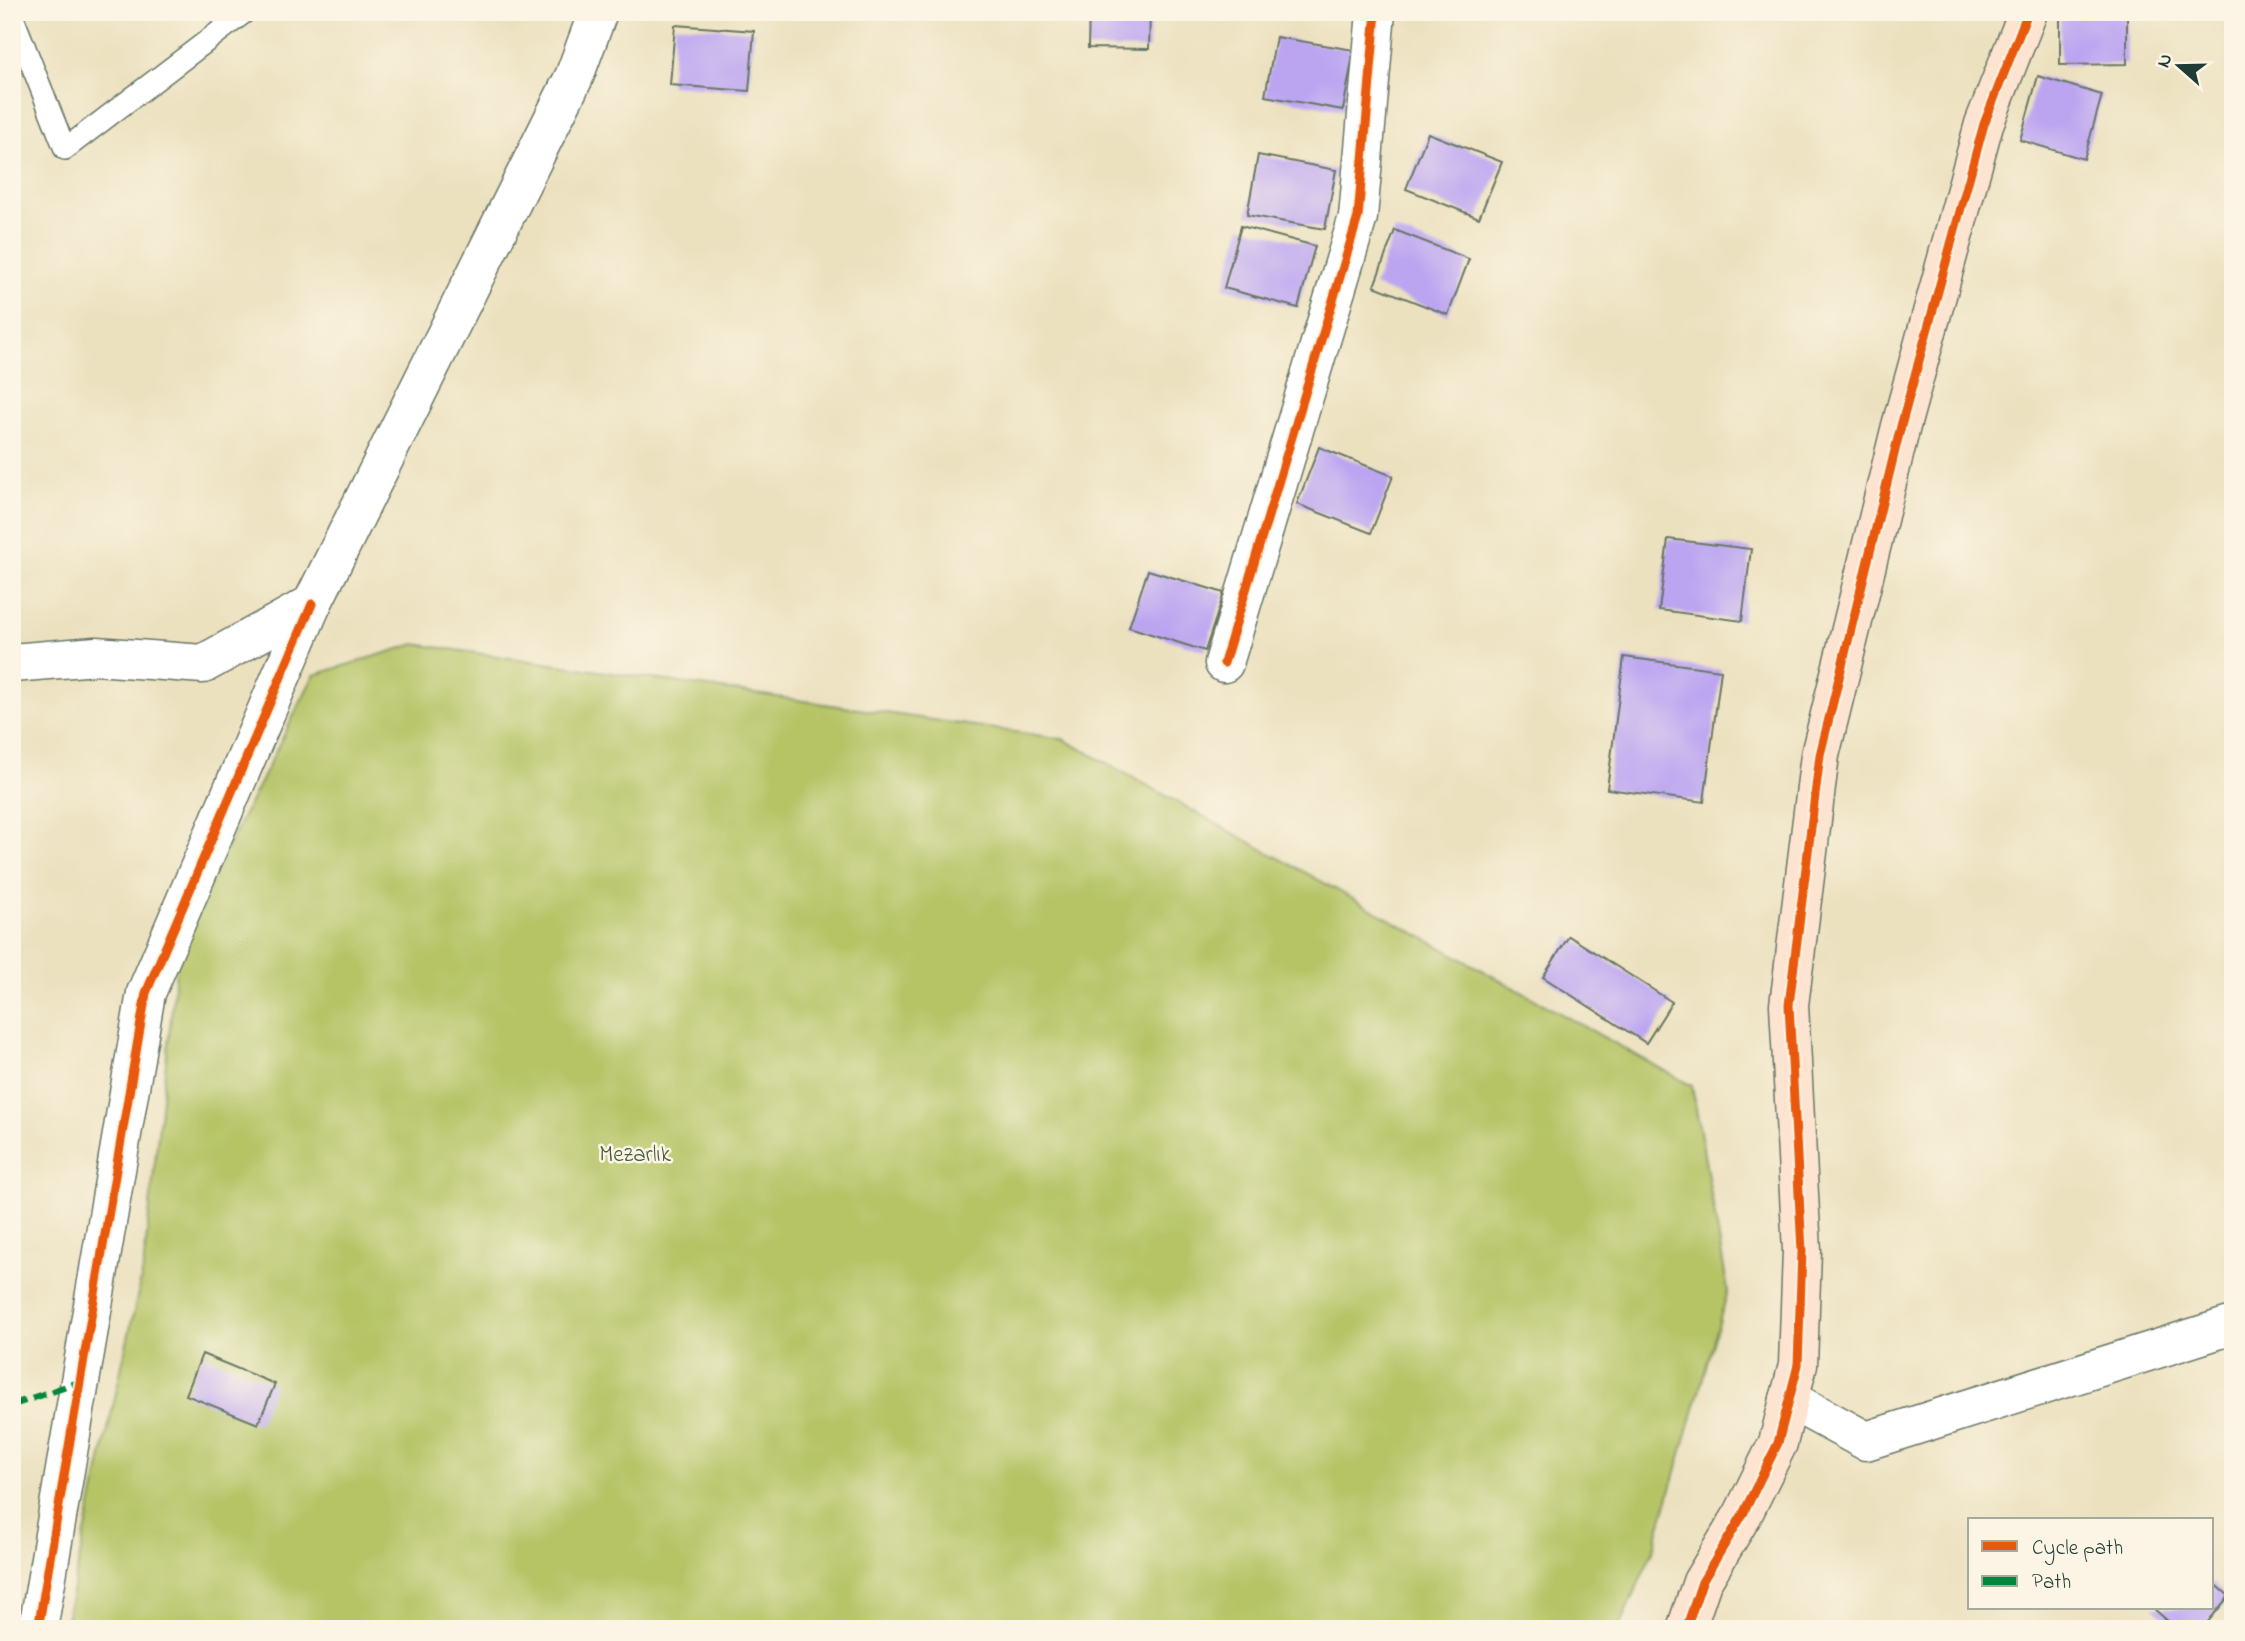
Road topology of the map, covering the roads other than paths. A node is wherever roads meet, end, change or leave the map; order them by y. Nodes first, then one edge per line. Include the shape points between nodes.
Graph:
1 (244, 12) edge
2 (598, 12) edge
3 (1376, 12) edge
4 (2028, 12) edge
5 (12, 15) edge
6 (312, 604) junction
7 (12, 663) edge
8 (1224, 663) dead end
9 (2233, 1325) edge
10 (1789, 1399) junction
11 (38, 1629) edge
12 (1686, 1629) edge

1 - 5 lane via 65,149
2 - 6 street via 574,77
3 - 8 street via 1358,217
4 - 10 street via 1984,124 1900,426 1820,755 1789,1005 1802,1251 1798,1365
6 - 7 street via 203,664 96,656
6 - 11 street via 146,993
9 - 10 street via 1866,1441
10 - 12 street via 1778,1443 1703,1582

